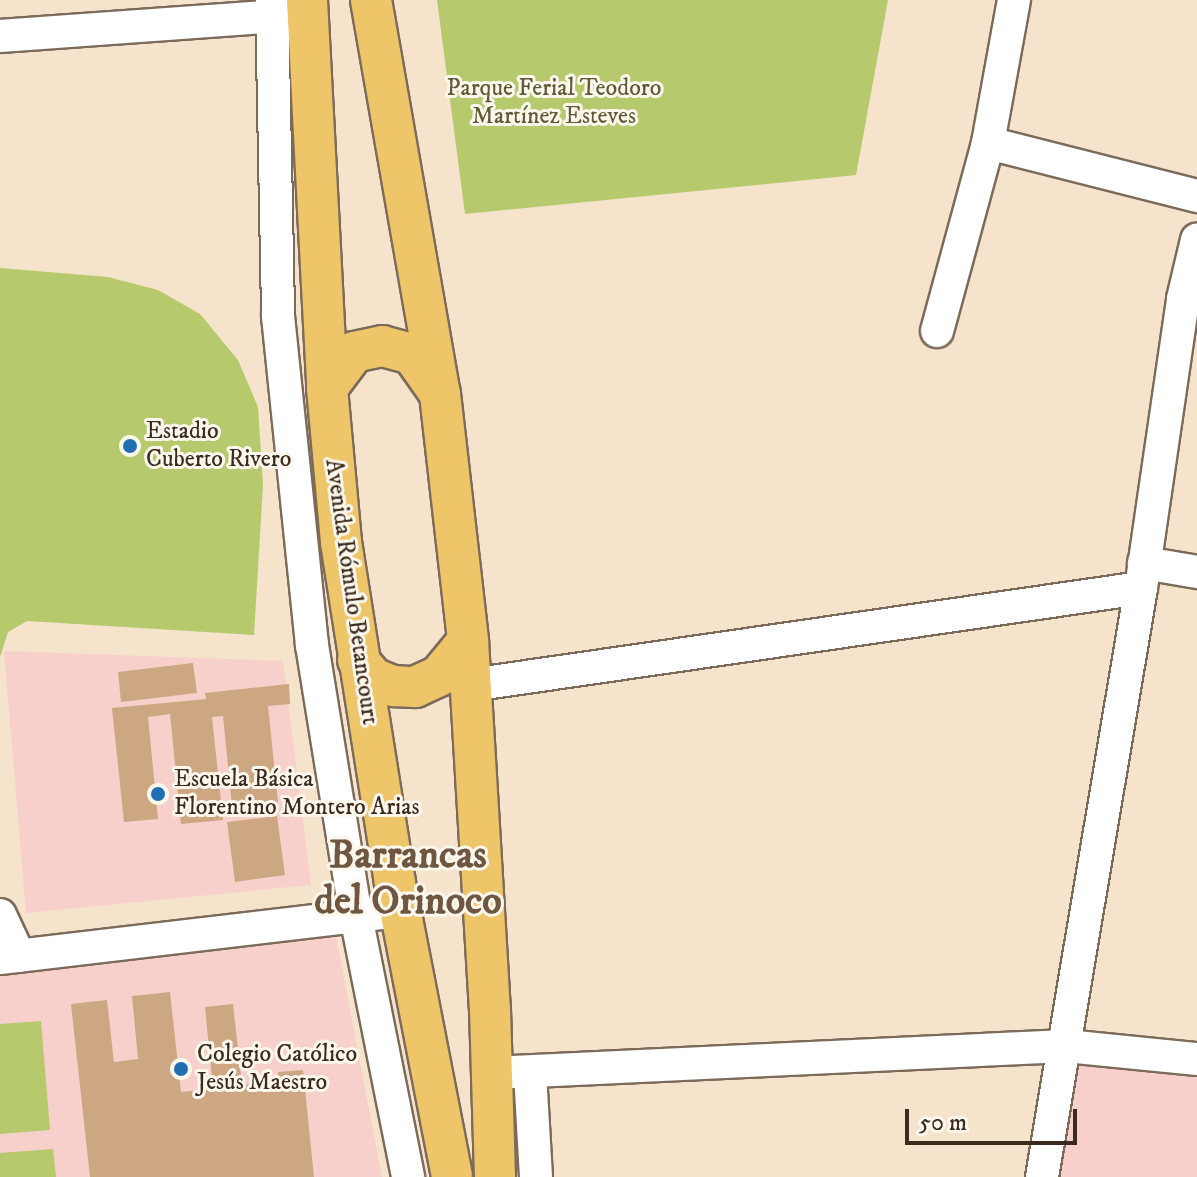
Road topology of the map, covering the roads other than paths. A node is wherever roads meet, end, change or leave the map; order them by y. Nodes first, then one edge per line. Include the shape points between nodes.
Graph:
1 (371, 0) edge
2 (1014, 0) edge
3 (290, 8) edge
4 (0, 36) edge
5 (988, 143) junction
6 (1197, 196) edge
7 (1197, 240) edge
8 (937, 331) dead end
9 (327, 388) junction
10 (440, 394) junction
11 (1197, 572) edge
12 (1143, 576) junction
13 (468, 641) junction
14 (358, 660) junction
15 (471, 685) junction
16 (400, 911) junction
17 (0, 915) edge
18 (356, 916) junction
19 (10, 957) edge
20 (1066, 1046) junction
21 (1197, 1059) edge
22 (510, 1073) junction
23 (408, 1177) edge
24 (452, 1177) edge
25 (495, 1177) edge
26 (536, 1177) edge
27 (1042, 1177) edge

1 - 10 main road
2 - 5 street
3 - 4 street
3 - 9 main road, Avenida Rómulo Betancourt
3 - 18 street, Avenida Rómulo Betancourt via 278,316 312,645
5 - 6 street
5 - 8 street
7 - 12 street via 1183,299
9 - 10 main road via 354,352 382,346 412,354
9 - 14 main road, Avenida Rómulo Betancourt
10 - 13 main road
11 - 12 street
12 - 15 street
12 - 20 street
13 - 14 main road via 439,676 415,687 373,678
13 - 15 main road
14 - 16 main road, Avenida Rómulo Betancourt
15 - 22 main road
16 - 18 street
16 - 24 main road, Avenida Rómulo Betancourt
17 - 19 street
18 - 19 street
18 - 23 street, Avenida Rómulo Betancourt
20 - 21 street
20 - 22 street
20 - 27 street
22 - 25 main road
22 - 26 street

